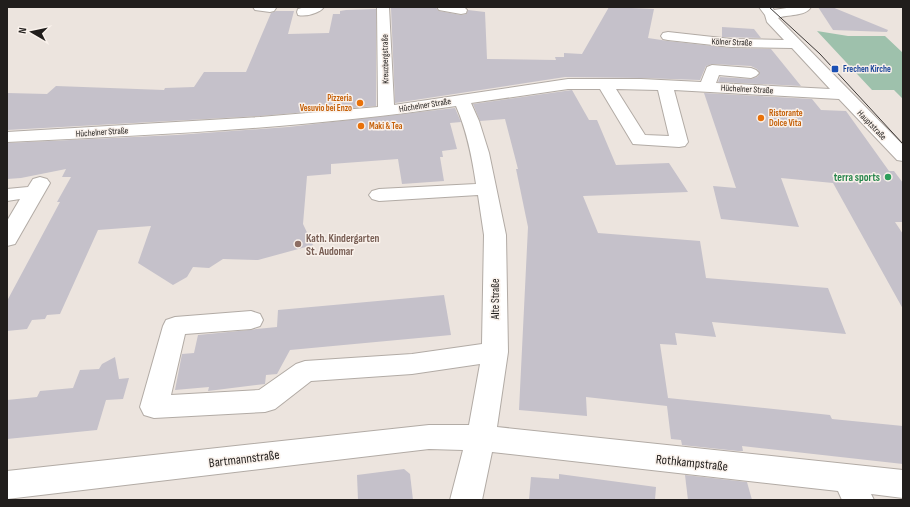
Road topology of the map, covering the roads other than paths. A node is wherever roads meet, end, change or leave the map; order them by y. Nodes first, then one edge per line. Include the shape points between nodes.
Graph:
1 (318, 7) edge
2 (384, 7) edge
3 (443, 7) edge
4 (805, 7) edge
5 (461, 10) dead end
6 (768, 10) edge
7 (303, 12) dead end
8 (668, 36) dead end
9 (768, 44) junction
10 (797, 44) junction
11 (780, 57) dead end
12 (751, 73) dead end
13 (605, 84) junction
14 (665, 85) junction
15 (706, 87) junction
16 (842, 94) junction
17 (462, 99) junction
18 (386, 111) junction
19 (7, 137) edge
20 (903, 156) edge
21 (486, 189) junction
22 (7, 195) edge
23 (379, 195) dead end
24 (7, 239) edge
25 (251, 320) dead end
26 (495, 352) junction
27 (480, 438) junction
28 (903, 484) edge
29 (7, 485) edge
30 (854, 489) edge
31 (466, 500) edge

1 - 7 street
2 - 18 street, Kreuzbergstraße
3 - 5 street
4 - 6 street via 791,12
6 - 10 street via 772,18
8 - 9 street, Kölner Straße
9 - 10 street, Kölner Straße
9 - 11 street
10 - 16 street
12 - 15 street via 712,70
13 - 14 street, Hüchelner Straße
13 - 14 street via 639,140 679,142
13 - 17 street, Hüchelner Straße via 568,84
14 - 15 street, Hüchelner Straße
15 - 16 street, Hüchelner Straße
16 - 20 street, Hauptstraße
17 - 18 street, Hüchelner Straße
17 - 21 street, Alte Straße via 471,121
18 - 19 street, Hüchelner Straße via 260,122
21 - 23 street
21 - 26 street, Alte Straße via 496,235
22 - 24 street via 38,188
25 - 26 street via 176,326 154,407 265,401 305,371 412,364
26 - 27 street, Alte Straße
27 - 29 street, Bartmannstraße via 429,437
27 - 30 street, Rothkampstraße
27 - 31 street, Alte Straße
28 - 30 street, Rothkampstraße

